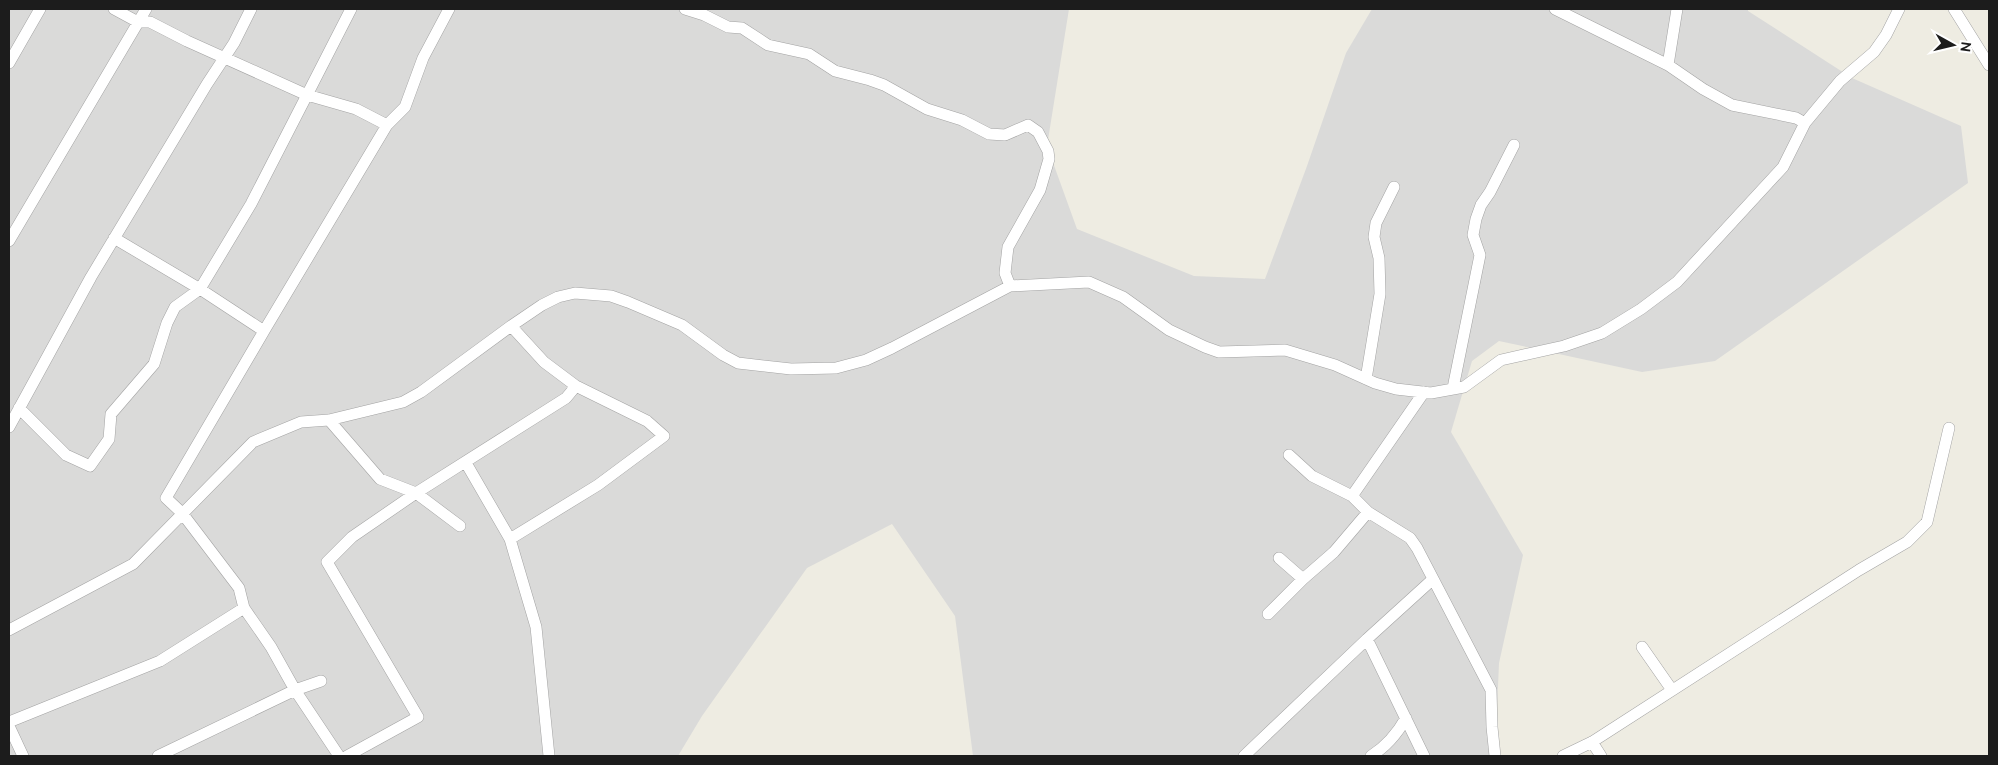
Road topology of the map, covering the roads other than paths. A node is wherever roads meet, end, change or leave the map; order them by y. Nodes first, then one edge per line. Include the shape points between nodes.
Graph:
1 (40, 9) edge
2 (114, 9) edge
3 (146, 9) edge
4 (251, 9) edge
5 (350, 9) edge
6 (450, 9) edge
7 (685, 9) edge
8 (1555, 9) edge
9 (1677, 9) edge
10 (1899, 9) edge
11 (1954, 9) edge
12 (138, 22) junction
13 (224, 57) junction
14 (9, 63) edge
15 (1668, 65) junction
16 (1989, 65) edge
17 (307, 95) junction
18 (1805, 123) junction
19 (387, 125) junction
20 (1514, 145) dead end
21 (1394, 187) dead end
22 (114, 238) junction
23 (9, 241) edge
24 (1010, 286) junction
25 (200, 289) junction
26 (510, 326) junction
27 (264, 331) junction
28 (1366, 379) junction
29 (576, 386) junction
30 (1453, 388) junction
31 (1424, 392) junction
32 (19, 408) junction
33 (330, 420) junction
34 (9, 427) edge
35 (1949, 428) dead end
36 (1289, 455) dead end
37 (466, 462) junction
38 (416, 493) junction
39 (1352, 496) junction
40 (1368, 512) junction
41 (182, 513) junction
42 (460, 526) dead end
43 (510, 539) junction
44 (1279, 558) dead end
45 (1303, 579) junction
46 (1432, 580) junction
47 (244, 608) junction
48 (1268, 614) dead end
49 (9, 630) edge
50 (1367, 639) junction
51 (1642, 647) dead end
52 (321, 681) dead end
53 (295, 690) junction
54 (1672, 690) junction
55 (1406, 718) junction
56 (10, 729) edge
57 (1592, 742) junction
58 (23, 756) edge
59 (158, 756) edge
60 (339, 756) edge
61 (347, 756) edge
62 (550, 756) edge
63 (1244, 756) edge
64 (1371, 756) edge
65 (1424, 756) edge
66 (1496, 756) edge
67 (1563, 756) edge
68 (1601, 756) edge

1 - 14 street
2 - 12 street
3 - 12 street
4 - 13 street
5 - 17 street
6 - 19 street via 424,58 405,107
7 - 24 street via 728,27 742,28 768,45 808,54 835,71 884,85 927,109 962,120 989,134 1005,134 1028,125 1034,128 1048,151 1048,166 1040,190 1008,247 1005,273
8 - 15 street
9 - 15 street
10 - 18 street via 1874,52 1840,81
11 - 16 street
12 - 13 street via 150,22
12 - 23 street
13 - 17 street
13 - 22 street
15 - 18 street via 1732,105 1796,118
17 - 19 street via 356,108
17 - 25 street via 251,204
18 - 30 street via 1783,167 1678,282 1602,333 1564,346 1501,360 1464,387
19 - 27 street
20 - 30 street via 1476,218 1473,235 1480,255
21 - 28 street via 1376,223 1374,237 1379,258 1380,294
22 - 25 street
22 - 32 street
24 - 26 street via 892,348 866,360 836,368 791,369 738,363 682,325 611,296 575,293 558,297
24 - 28 street via 1089,282 1122,297 1169,330 1204,347 1225,352 1285,350 1335,365
25 - 27 street
25 - 32 street via 176,307 167,323 154,364 111,414 109,439 90,466 66,455
26 - 29 street via 544,362
26 - 33 street via 409,399
27 - 41 street via 166,498
28 - 31 street via 1396,389
29 - 37 street via 566,398
29 - 43 street via 647,421 664,436 598,486
30 - 31 street
31 - 39 street
32 - 34 street
33 - 38 street via 380,479
33 - 41 street via 301,422 253,442
35 - 54 street via 1926,522 1907,542
36 - 39 street via 1312,476
37 - 38 street
37 - 43 street
38 - 42 street
38 - 61 street via 352,537 327,562 418,717
39 - 40 street
40 - 45 street via 1334,552
40 - 46 street via 1410,538
41 - 47 street via 239,588
41 - 49 street via 133,564
43 - 62 street via 536,627
44 - 45 street
45 - 48 street
46 - 50 street
46 - 66 street via 1491,690
47 - 53 street
47 - 56 street via 160,661
50 - 55 street
50 - 63 street
51 - 54 street
52 - 53 street
53 - 59 street
53 - 60 street
54 - 57 street
55 - 64 street via 1397,733
55 - 65 street
56 - 58 street
57 - 67 street
57 - 68 street

